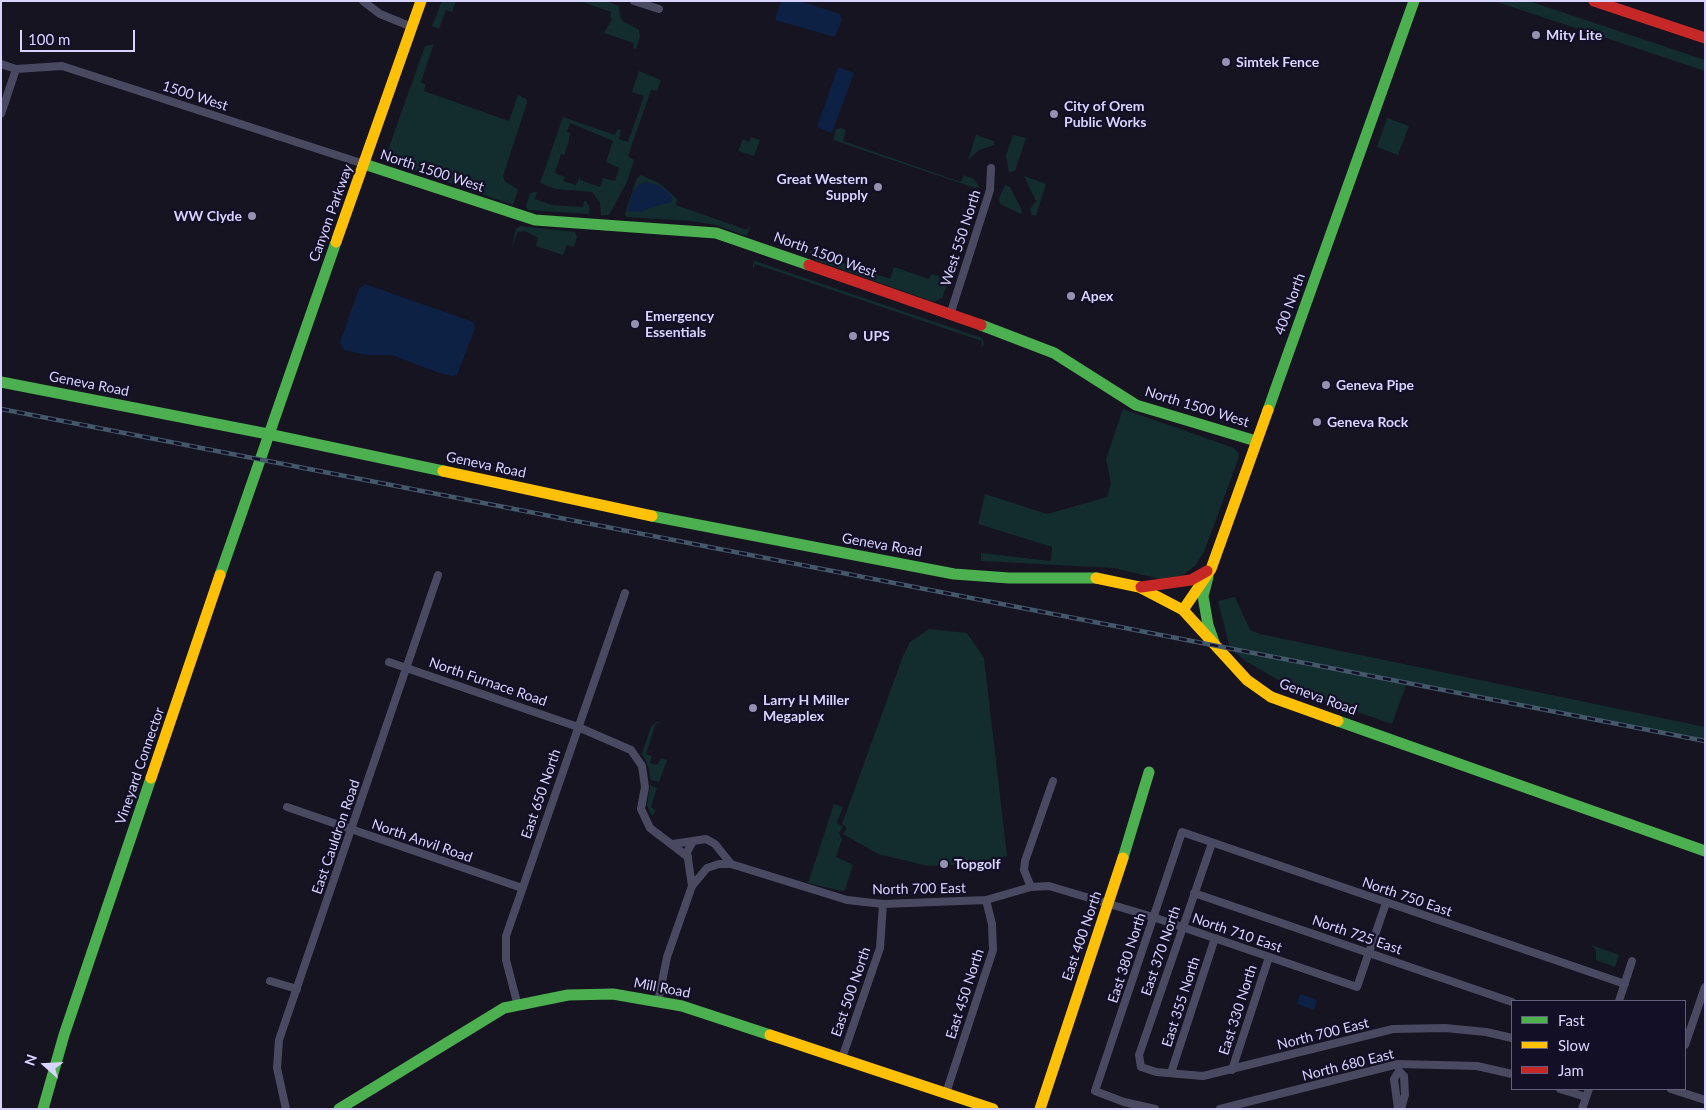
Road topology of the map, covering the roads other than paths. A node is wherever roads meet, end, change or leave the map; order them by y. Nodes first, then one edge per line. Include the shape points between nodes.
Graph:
1 (364, 1) edge
2 (421, 1) edge
3 (634, 1) edge
4 (1414, 1) edge
5 (1594, 1) edge
6 (660, 10) dead end
7 (412, 26) junction
8 (1705, 38) edge
9 (1, 64) edge
10 (16, 69) junction
11 (1, 114) edge
12 (364, 164) junction
13 (991, 168) dead end
14 (950, 315) junction
15 (1, 382) edge
16 (268, 434) junction
17 (1256, 441) junction
18 (1211, 569) junction
19 (438, 575) dead end
20 (1139, 587) junction
21 (625, 593) dead end
22 (1182, 610) junction
23 (1216, 646) junction
24 (389, 662) dead end
25 (408, 668) junction
26 (578, 727) junction
27 (1149, 772) dead end
28 (1053, 781) dead end
29 (287, 807) dead end
30 (352, 831) junction
31 (1182, 832) joint
32 (692, 842) junction
33 (1212, 843) junction
34 (673, 844) junction
35 (715, 844) junction
36 (1705, 852) edge
37 (689, 860) junction
38 (731, 864) junction
39 (710, 867) junction
40 (692, 886) junction
41 (1031, 887) junction
42 (522, 888) junction
43 (1194, 893) junction
44 (986, 900) junction
45 (1386, 903) junction
46 (883, 904) junction
47 (1109, 904) junction
48 (1153, 918) junction
49 (1182, 927) junction
50 (1215, 938) junction
51 (1369, 952) junction
52 (1269, 957) junction
53 (1632, 961) dead end
54 (270, 981) dead end
55 (1625, 984) junction
56 (1705, 987) edge
57 (297, 989) junction
58 (1619, 1000) edge
59 (658, 1002) junction
60 (1511, 1002) edge
61 (518, 1006) junction
62 (1511, 1038) edge
63 (1686, 1041) edge
64 (842, 1058) junction
65 (1141, 1067) joint
66 (1232, 1070) junction
67 (1171, 1073) junction
68 (1511, 1074) edge
69 (1563, 1090) edge
70 (1589, 1090) edge
71 (1674, 1090) edge
72 (946, 1093) junction
73 (1586, 1097) junction
74 (1705, 1100) edge
75 (43, 1109) edge
76 (286, 1109) edge
77 (340, 1109) edge
78 (993, 1109) edge
79 (1040, 1109) edge
80 (1156, 1109) edge
81 (1220, 1109) edge
82 (1582, 1109) edge

1 - 7 street via 380,14
2 - 7 main road, Canyon Parkway
3 - 6 street
4 - 17 main road, 400 North
5 - 8 main road
7 - 12 main road, Canyon Parkway
9 - 10 street
10 - 11 street
10 - 12 street, 1500 West via 62,66
12 - 14 main road, North 1500 West via 535,220 716,233
12 - 16 main road, Canyon Parkway
13 - 14 street, West 550 North via 990,190
14 - 17 main road, North 1500 West via 1054,353 1136,405
15 - 16 main road, Geneva Road
16 - 20 main road, Geneva Road via 717,530 954,574 1009,578 1103,578
16 - 75 main road, Vineyard Connector via 67,1026
17 - 18 main road, 400 North
18 - 20 main road via 1190,580
18 - 22 main road, 400 North
18 - 23 main road via 1203,596
19 - 25 street, East Cauldron Road
20 - 22 main road, Geneva Road
21 - 26 street, East 650 North
22 - 23 main road, Geneva Road
23 - 36 main road, Geneva Road via 1247,680 1272,697
24 - 25 street, North Furnace Road
25 - 26 street, North Furnace Road
25 - 30 street, East Cauldron Road
26 - 34 street via 636,754 645,780 641,809 650,828
26 - 42 street, East 650 North
27 - 47 main road, East 400 North
28 - 41 street via 1024,870
29 - 30 street, North Anvil Road
30 - 42 street, North Anvil Road
30 - 57 street, East Cauldron Road
31 - 33 street, North 750 East
31 - 48 street, East 380 North
32 - 34 street
32 - 35 street via 706,838
32 - 37 street
33 - 43 street, East 370 North
33 - 45 street, North 750 East
34 - 37 street
35 - 38 street
35 - 39 street via 717,858
37 - 39 street via 698,868
37 - 40 street
38 - 39 street
38 - 46 street, North 700 East via 847,900
39 - 40 street
40 - 59 street via 667,957
41 - 44 street, North 700 East
41 - 47 street, North 700 East via 1049,886
42 - 61 street, East 650 North via 506,936 506,960
43 - 49 street, East 370 North
43 - 51 street, North 725 East
44 - 46 street, North 700 East
44 - 72 street, East 450 North via 992,924 992,950
45 - 51 street
45 - 55 street, North 750 East
46 - 64 street, East 500 North via 880,948
47 - 48 street, North 710 East
47 - 79 main road, East 400 North
48 - 49 street, North 710 East
48 - 80 street, East 380 North via 1095,1091
49 - 50 street, North 710 East
49 - 65 street, East 370 North via 1139,1055
50 - 52 street, North 710 East
50 - 67 street, East 355 North
51 - 52 street, North 710 East via 1357,987
51 - 60 street, North 725 East
52 - 66 street, East 330 North
53 - 55 street
54 - 57 street
55 - 58 street
56 - 63 street
57 - 76 street, East Cauldron Road via 279,1040 277,1068
59 - 61 main road, Mill Road via 613,994 568,995
59 - 64 main road, Mill Road via 682,1006
61 - 77 main road, Mill Road via 504,1008
62 - 66 street, North 700 East via 1445,1028 1393,1029
64 - 72 main road, Mill Road
65 - 67 street, North 700 East
66 - 67 street, North 700 East via 1203,1076
68 - 81 street, North 680 East via 1477,1066 1398,1064
69 - 73 street
70 - 73 street
71 - 74 street
72 - 78 main road, Mill Road
73 - 82 street

